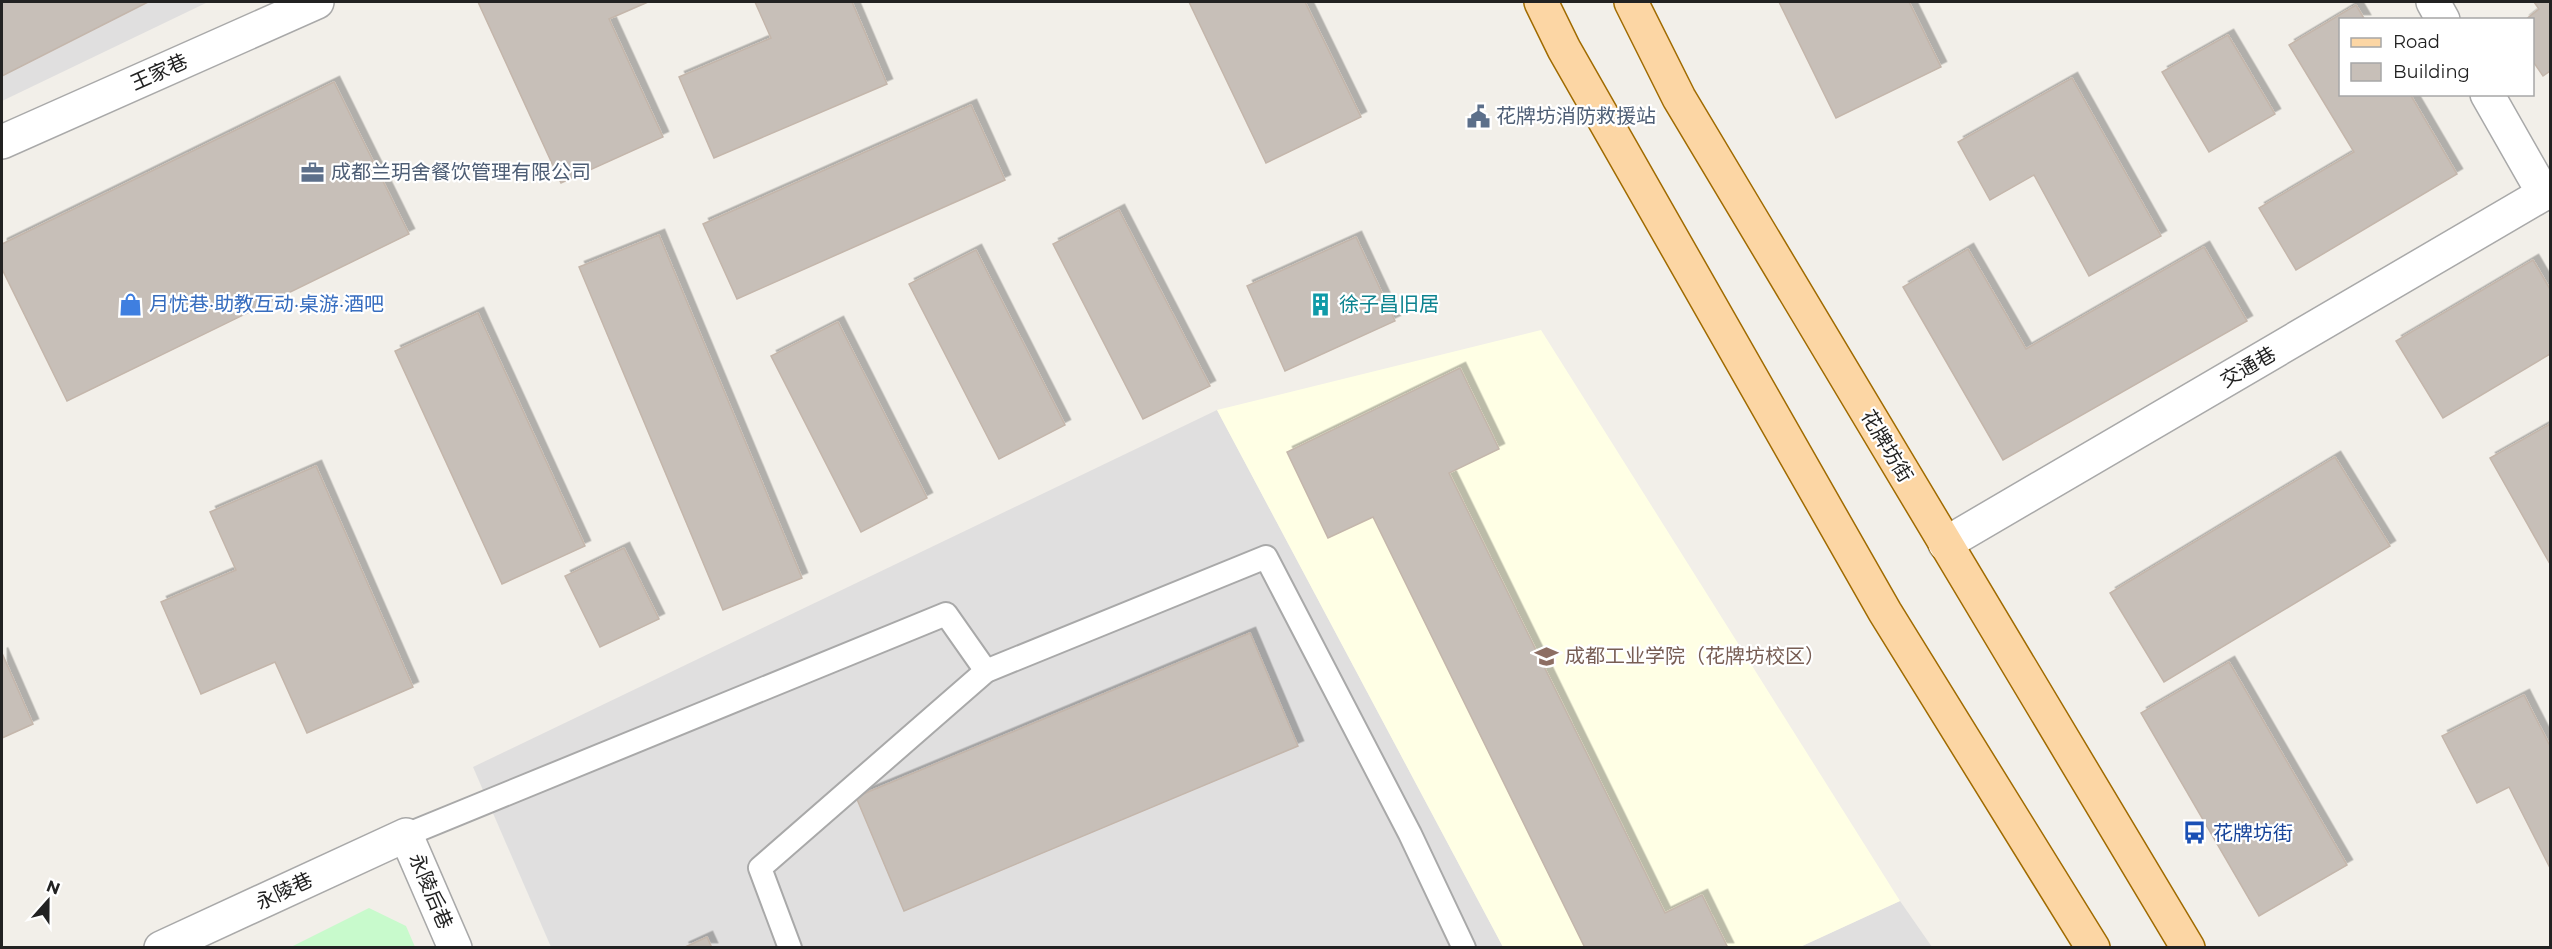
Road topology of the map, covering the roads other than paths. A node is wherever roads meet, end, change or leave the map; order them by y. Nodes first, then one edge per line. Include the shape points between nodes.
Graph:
1 (318, 2) edge
2 (1541, 2) edge
3 (1632, 2) edge
4 (2433, 2) edge
5 (2442, 18) edge
6 (2488, 96) edge
7 (2, 142) edge
8 (2547, 192) edge
9 (1945, 544) junction
10 (986, 671) junction
11 (406, 835) junction
12 (161, 948) edge
13 (455, 948) edge
14 (790, 948) edge
15 (1464, 948) edge
16 (2093, 948) edge
17 (2187, 948) edge

1 - 7 street, 王家巷
2 - 16 main road via 1564,49 1885,612
3 - 9 main road, 花牌坊街 via 1678,98
4 - 5 street
6 - 8 street
8 - 9 street, 交通巷
9 - 17 main road, 花牌坊街
10 - 11 lane via 946,614
10 - 14 lane via 760,868
10 - 15 lane via 1266,557 1410,834
11 - 12 street, 永陵巷
11 - 13 street, 永陵后巷

